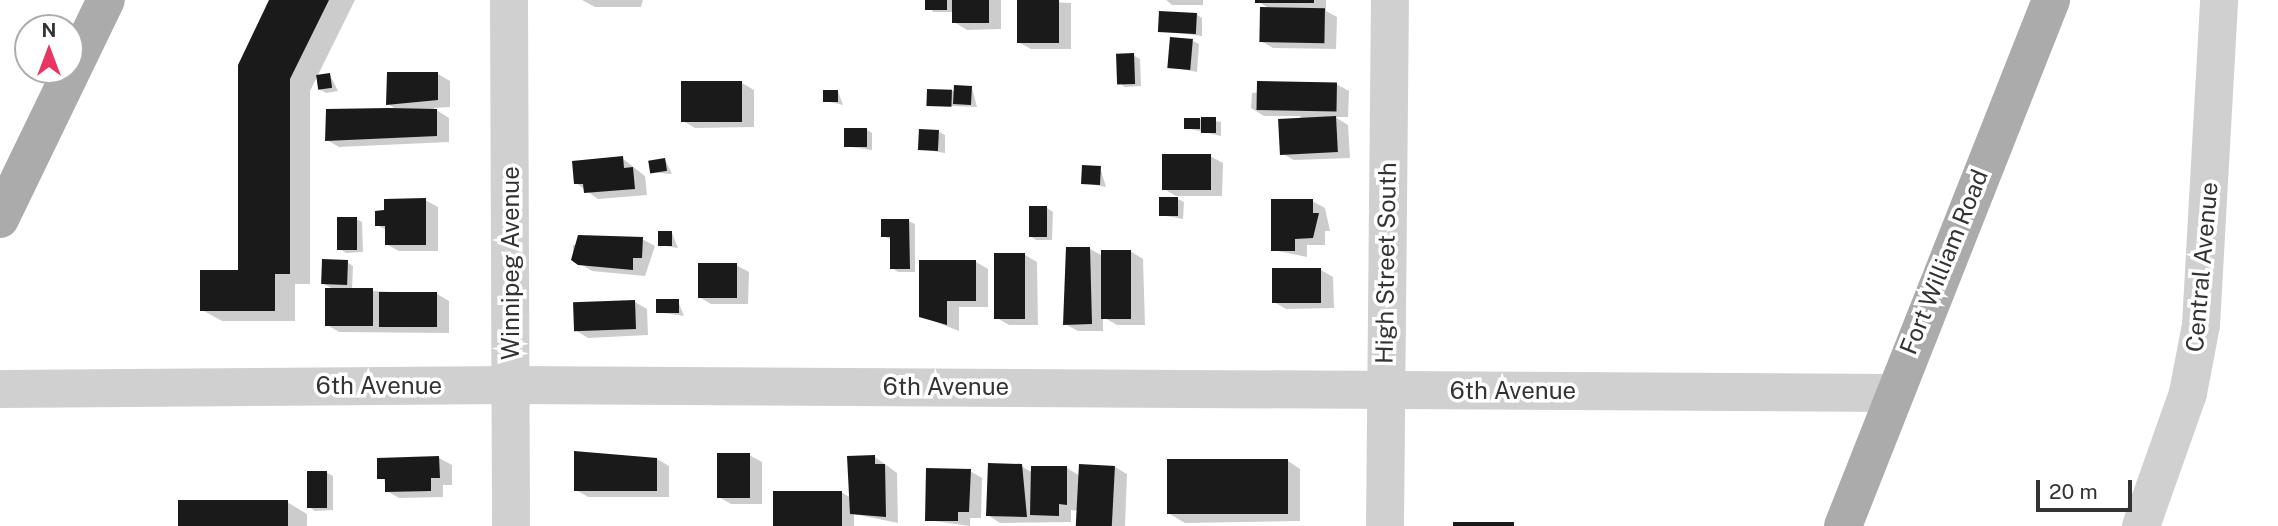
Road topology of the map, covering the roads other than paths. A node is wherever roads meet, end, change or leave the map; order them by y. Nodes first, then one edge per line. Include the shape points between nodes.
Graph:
1 (106, 0) edge
2 (509, 0) edge
3 (1390, 0) edge
4 (2051, 0) edge
5 (2219, 0) edge
6 (0, 219) edge
7 (512, 385) junction
8 (0, 389) edge
9 (1384, 390) junction
10 (1891, 393) junction
11 (511, 526) edge
12 (1385, 526) edge
13 (1843, 526) edge
14 (2141, 526) edge

1 - 6 main road
2 - 7 street, Winnipeg Avenue
3 - 9 street, High Street South
4 - 10 main road, Fort William Road
5 - 14 street, Central Avenue via 2200,325 2188,393
7 - 8 street, 6th Avenue
7 - 9 street, 6th Avenue
7 - 11 street, Winnipeg Avenue
9 - 10 street, 6th Avenue
9 - 12 street, High Street South
10 - 13 main road, Fort William Road

